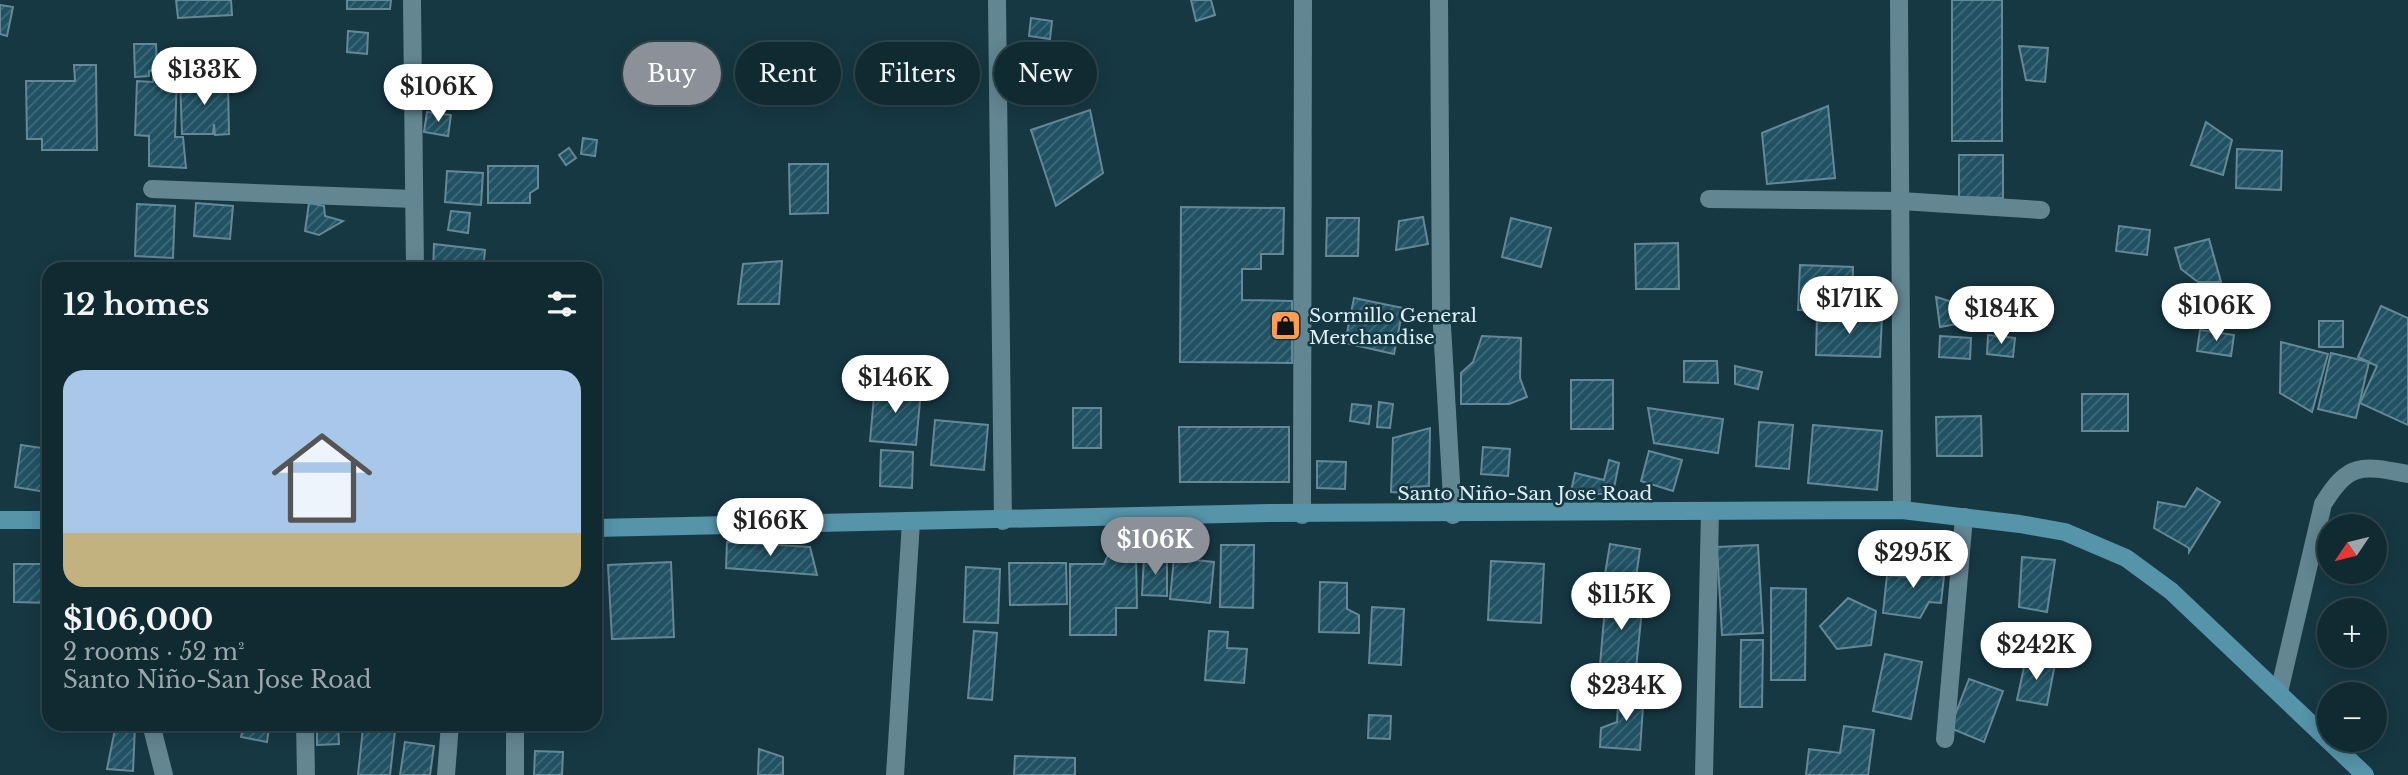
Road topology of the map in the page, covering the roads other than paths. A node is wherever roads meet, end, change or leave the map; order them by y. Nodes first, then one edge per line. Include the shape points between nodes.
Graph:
1 (412, 0) edge
2 (998, 0) edge
3 (1303, 0) edge
4 (1438, 0) edge
5 (1899, 0) edge
6 (152, 189) dead end
7 (414, 199) junction
8 (1709, 199) dead end
9 (1901, 201) junction
10 (2041, 210) dead end
11 (415, 262) edge
12 (2408, 474) edge
13 (1902, 510) junction
14 (1710, 512) junction
15 (1302, 515) junction
16 (1453, 515) junction
17 (1964, 517) junction
18 (0, 520) edge
19 (42, 520) edge
20 (1003, 521) junction
21 (911, 522) junction
22 (602, 528) edge
23 (2279, 692) junction
24 (153, 731) edge
25 (305, 731) edge
26 (449, 731) edge
27 (515, 731) edge
28 (1945, 739) dead end
29 (164, 775) edge
30 (306, 775) edge
31 (446, 775) edge
32 (515, 775) edge
33 (895, 775) edge
34 (1704, 775) edge
35 (2365, 775) edge

1 - 7 street
2 - 20 street
3 - 15 street
4 - 16 street via 1441,309
5 - 9 street
6 - 7 street
7 - 11 street
8 - 9 street
9 - 10 street
9 - 13 street
12 - 23 street via 2378,468 2340,476 2323,503
13 - 14 main road, Santo Niño-San Jose Road
13 - 17 main road, Santo Niño-San Jose Road
14 - 16 main road, Santo Niño-San Jose Road
14 - 34 street
15 - 16 main road, Santo Niño-San Jose Road
15 - 20 main road, Santo Niño-San Jose Road
17 - 23 main road, Santo Niño-San Jose Road via 2065,532 2126,558 2171,591
17 - 28 street
18 - 19 main road
20 - 21 main road, Santo Niño-San Jose Road
21 - 22 main road, Santo Niño-San Jose Road
21 - 33 street
23 - 35 main road, Santo Niño-San Jose Road
24 - 29 street
25 - 30 street
26 - 31 street
27 - 32 street

